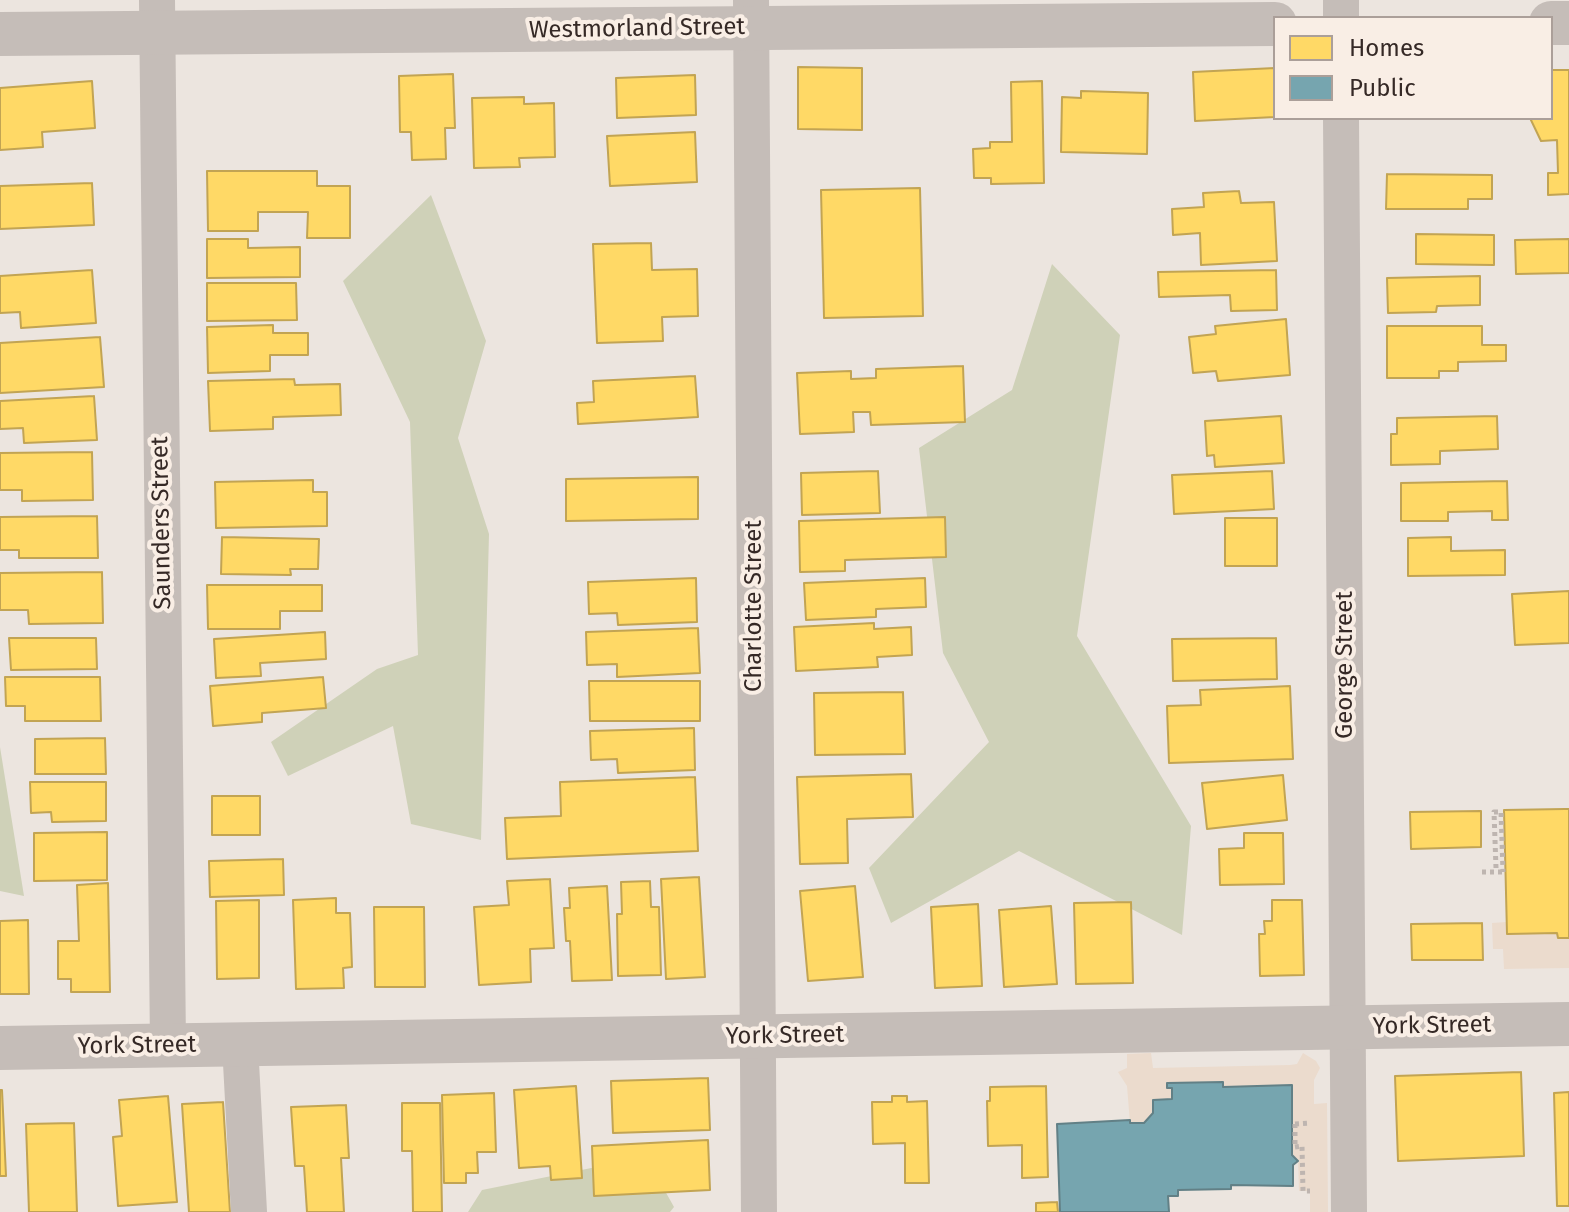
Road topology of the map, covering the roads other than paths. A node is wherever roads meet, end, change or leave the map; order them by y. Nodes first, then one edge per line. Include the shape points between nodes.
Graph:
1 (751, 14) edge
2 (157, 17) edge
3 (1273, 24) edge
4 (0, 34) edge
5 (1341, 120) edge
6 (1569, 1024) edge
7 (1347, 1028) junction
8 (756, 1036) junction
9 (240, 1044) junction
10 (168, 1045) junction
11 (0, 1048) edge
12 (249, 1212) edge
13 (759, 1212) edge
14 (1349, 1212) edge

1 - 2 street, Westmorland Street
1 - 3 street, Westmorland Street
1 - 8 street, Charlotte Street
2 - 4 street, Westmorland Street
2 - 10 street, Saunders Street
5 - 7 street, George Street
6 - 7 street, York Street
7 - 8 street, York Street
7 - 14 street, George Street
8 - 9 street, York Street
8 - 13 street, Charlotte Street
9 - 10 street, York Street
9 - 12 street
10 - 11 street, York Street

